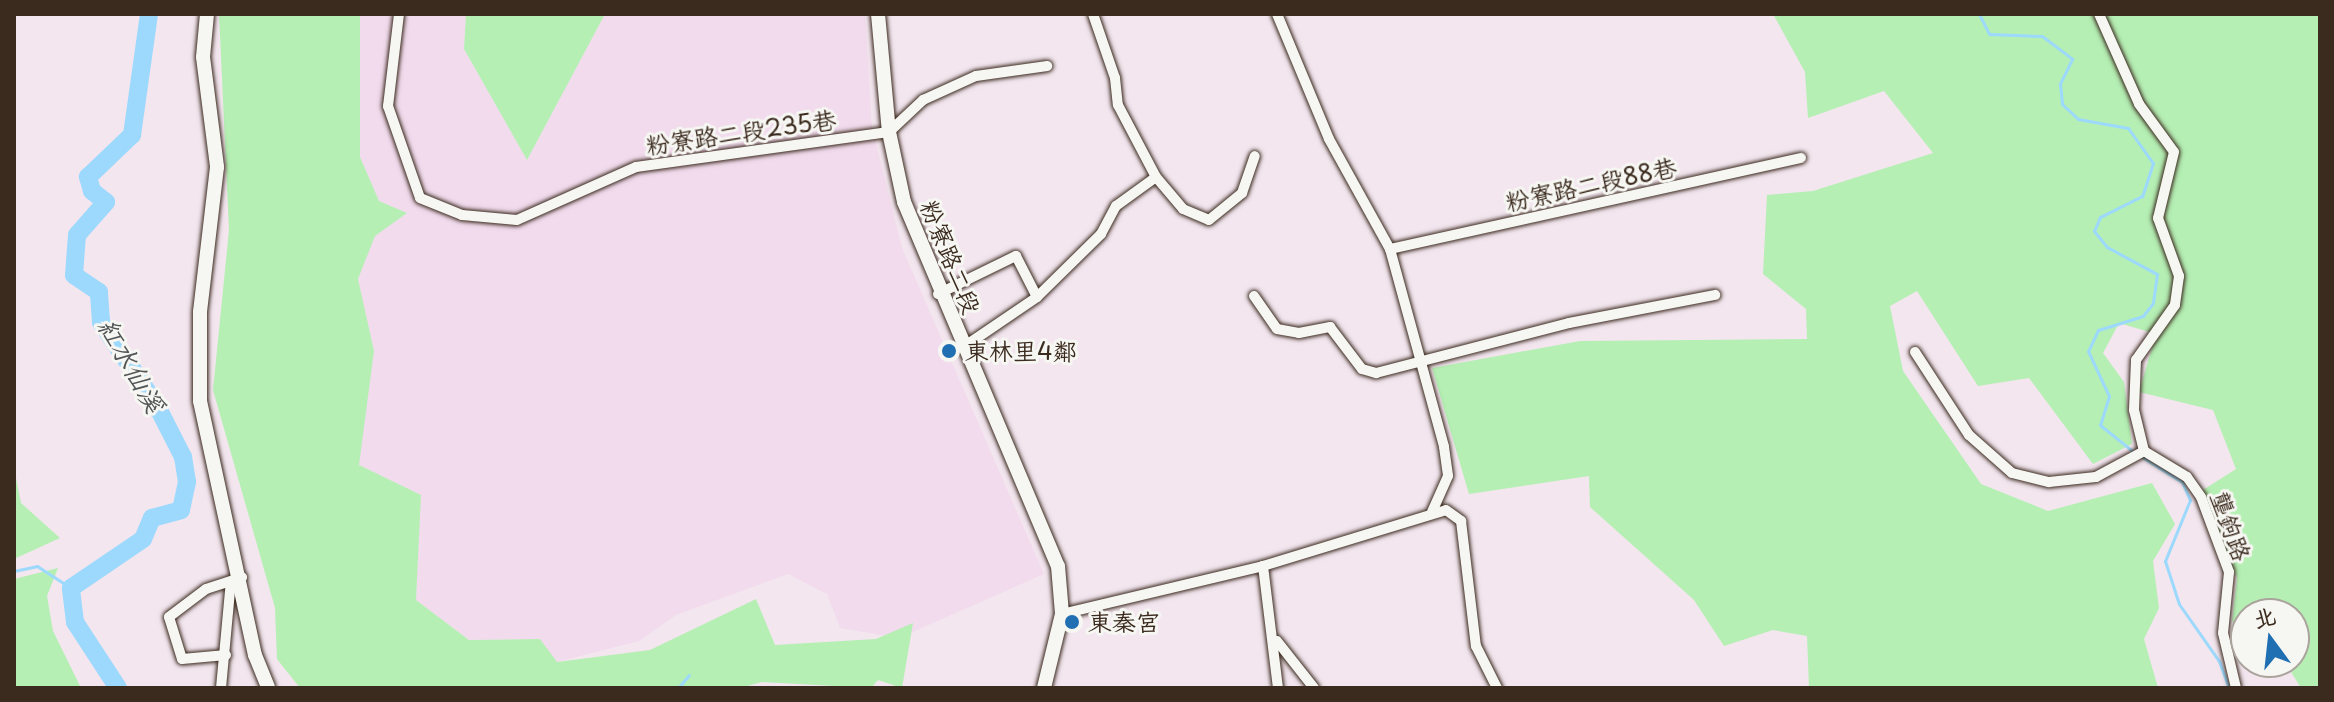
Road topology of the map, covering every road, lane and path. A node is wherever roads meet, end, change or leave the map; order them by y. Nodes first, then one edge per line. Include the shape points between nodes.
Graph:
1 (207, 14) edge
2 (399, 14) edge
3 (878, 14) edge
4 (1093, 14) edge
5 (1277, 14) edge
6 (2099, 14) edge
7 (1047, 66) dead end
8 (889, 132) junction
9 (1255, 156) dead end
10 (1801, 158) dead end
11 (1156, 177) junction
12 (1390, 249) junction
13 (938, 294) junction
14 (1715, 295) dead end
15 (1254, 296) dead end
16 (1037, 297) junction
17 (965, 346) junction
18 (1915, 352) dead end
19 (1425, 361) junction
20 (2144, 451) junction
21 (1432, 512) junction
22 (1263, 566) junction
23 (236, 579) junction
24 (1062, 614) junction
25 (1277, 641) junction
26 (226, 655) junction
27 (221, 688) edge
28 (268, 688) edge
29 (1044, 688) edge
30 (1278, 688) edge
31 (1314, 688) edge
32 (1497, 688) edge
33 (2236, 688) edge

1 - 23 main road via 203,57 217,167 200,312 200,401
2 - 8 street, 粉寮路二段235巷 via 388,106 420,198 462,215 517,220 636,167
3 - 8 main road, 粉寮路二段
4 - 11 street via 1115,78 1118,105
5 - 12 street via 1293,41 1307,92
6 - 20 street via 2139,104 2174,152 2158,218 2179,276 2175,305 2136,360 2134,410
7 - 8 street via 976,76 923,100
8 - 13 main road, 粉寮路二段 via 904,202
9 - 11 street via 1242,193 1209,220 1183,209
10 - 12 street, 粉寮路二段88巷
11 - 16 street via 1116,206 1091,245
12 - 19 street
13 - 16 street via 1016,256
13 - 17 main road, 粉寮路二段
14 - 19 street
15 - 19 street via 1277,329 1299,333 1330,327 1362,369 1376,373
16 - 17 street
17 - 24 main road, 粉寮路二段 via 1047,528 1063,588
18 - 20 street via 1969,435 2012,473 2049,482 2096,477
19 - 21 street via 1448,476
20 - 33 street, 壟鉤路 via 2187,477 2201,497 2229,572 2223,633
21 - 22 street
21 - 32 street via 1455,512 1461,521 1476,646
22 - 24 street
22 - 25 street
23 - 26 street
23 - 26 street via 206,589 169,617 182,659
23 - 28 main road
24 - 29 main road, 粉寮路二段
25 - 30 street
25 - 31 street
26 - 27 street

